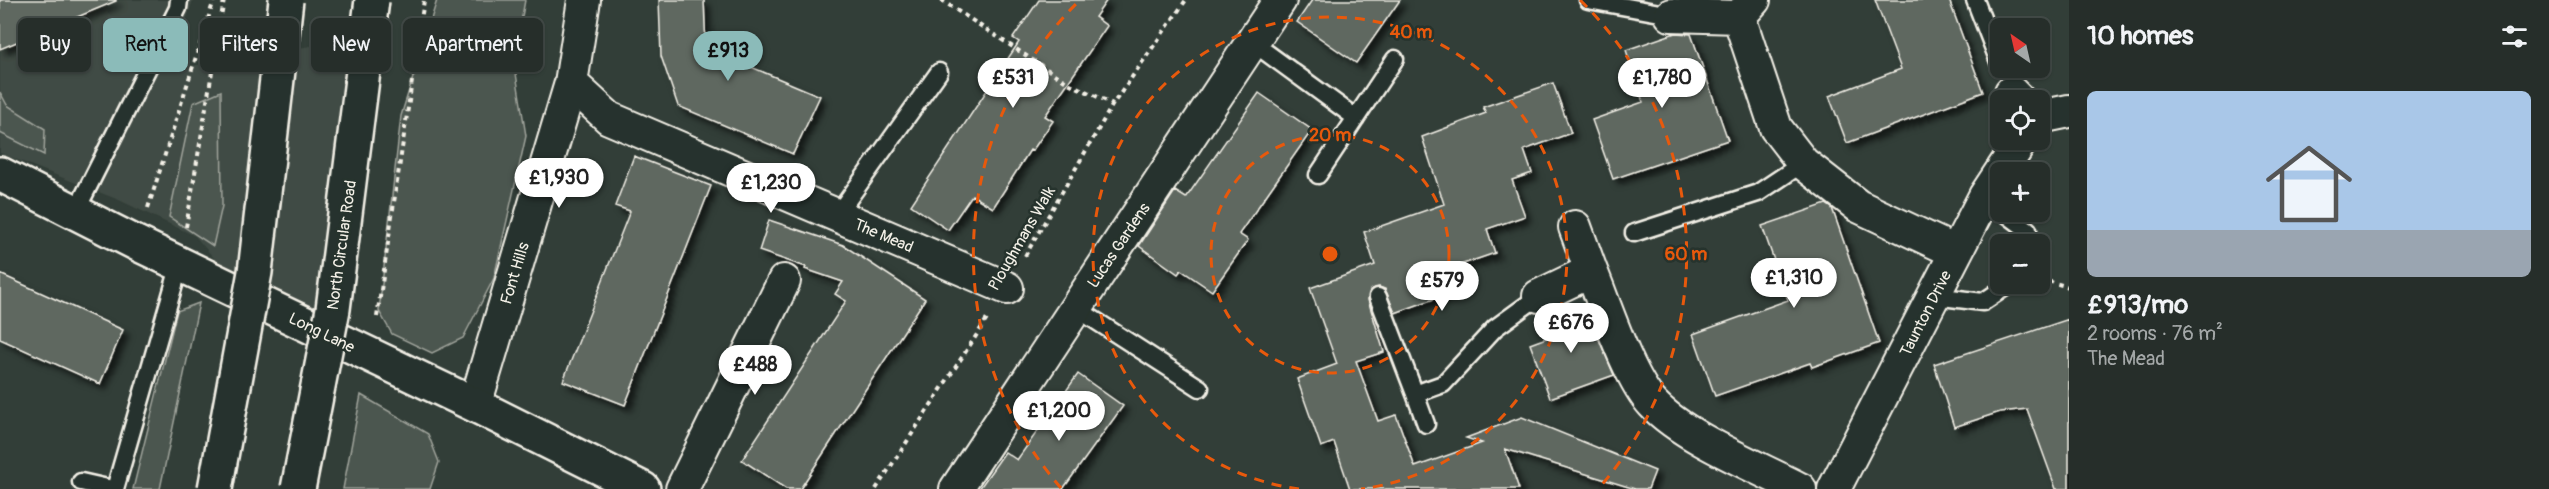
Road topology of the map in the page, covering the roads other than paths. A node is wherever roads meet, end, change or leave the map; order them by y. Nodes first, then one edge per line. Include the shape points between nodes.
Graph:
1 (179, 0) edge
2 (286, 0) edge
3 (372, 0) edge
4 (584, 0) edge
5 (1280, 0) edge
6 (1588, 0) edge
7 (1975, 0) edge
8 (1747, 8) edge
9 (1671, 15) joint
10 (1252, 42) junction
11 (1395, 59) dead end
12 (939, 72) dead end
13 (2008, 82) edge
14 (571, 83) junction
15 (2069, 111) edge
16 (2050, 115) edge
17 (1356, 118) junction
18 (1803, 163) junction
19 (0, 174) edge
20 (1318, 175) dead end
21 (76, 211) junction
22 (1990, 214) edge
23 (837, 215) junction
24 (2018, 222) edge
25 (1575, 227) dead end
26 (1634, 233) dead end
27 (2028, 234) edge
28 (1956, 252) junction
29 (180, 264) junction
30 (1591, 271) junction
31 (784, 281) dead end
32 (1007, 288) road end
33 (1995, 294) edge
34 (1539, 296) joint
35 (1934, 296) junction
36 (1378, 297) dead end
37 (1076, 308) junction
38 (1200, 388) dead end
39 (1415, 394) junction
40 (475, 405) junction
41 (1426, 424) dead end
42 (81, 482) dead end
43 (114, 489) edge
44 (215, 489) edge
45 (298, 489) edge
46 (644, 489) edge
47 (682, 489) edge
48 (956, 489) edge
49 (1800, 489) edge
50 (1834, 489) edge

1 - 21 lane
2 - 44 main road, bridge via 255,272
3 - 45 main road, North Circular Road, bridge via 333,309
4 - 14 street, Font Hills
5 - 10 street, Lucas Gardens
6 - 9 lane
7 - 13 lane
8 - 9 street
8 - 18 street via 1776,128
10 - 17 lane
10 - 37 street, Lucas Gardens
11 - 17 lane
12 - 23 lane
14 - 23 street, The Mead via 609,118
14 - 40 street, Font Hills
15 - 16 street
17 - 20 lane
18 - 26 lane via 1758,193
18 - 28 street via 1858,206
19 - 21 main road, Long Lane
21 - 29 main road, Long Lane
22 - 28 street, Taunton Drive
23 - 32 street, The Mead
24 - 27 lane
25 - 30 street
28 - 35 street, Taunton Drive
29 - 40 main road, Long Lane
29 - 43 lane
30 - 34 street
30 - 49 street via 1632,369 1653,403 1684,429
31 - 47 street
33 - 35 lane via 1983,302
34 - 39 lane via 1495,328 1443,384
35 - 50 street, Taunton Drive
36 - 39 lane
37 - 38 lane
37 - 48 street, Lucas Gardens
39 - 41 lane
40 - 46 main road, Long Lane
42 - 43 lane

